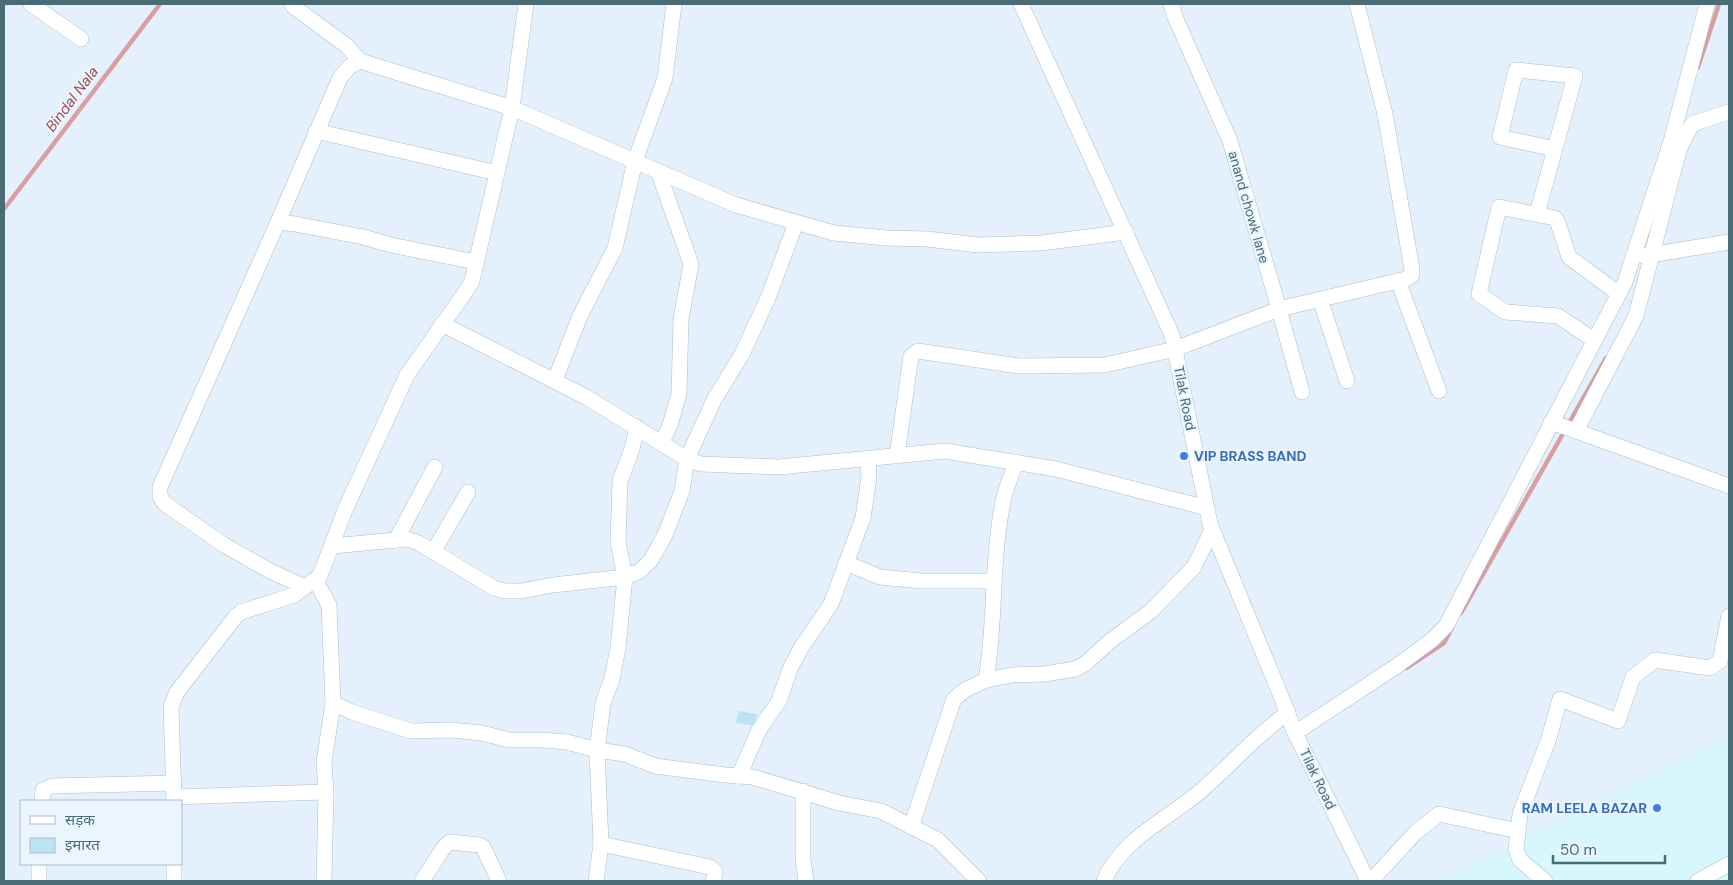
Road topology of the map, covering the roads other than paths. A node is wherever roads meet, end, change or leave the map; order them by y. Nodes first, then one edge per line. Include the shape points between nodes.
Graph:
1 (31, 4) edge
2 (292, 4) edge
3 (526, 4) edge
4 (674, 4) edge
5 (1021, 4) edge
6 (1171, 4) edge
7 (1357, 4) edge
8 (1707, 4) edge
9 (81, 39) dead end
10 (360, 61) junction
11 (512, 108) junction
12 (1729, 112) edge
13 (316, 131) junction
14 (1555, 149) junction
15 (1674, 149) junction
16 (635, 161) junction
17 (658, 171) junction
18 (497, 173) junction
19 (1537, 214) junction
20 (278, 222) junction
21 (796, 223) junction
22 (1126, 232) junction
23 (1729, 242) edge
24 (1651, 255) junction
25 (1633, 258) junction
26 (476, 262) junction
27 (1398, 281) junction
28 (1619, 294) junction
29 (1320, 299) junction
30 (1279, 309) junction
31 (442, 324) junction
32 (1594, 340) junction
33 (1175, 349) junction
34 (554, 380) junction
35 (1347, 382) dead end
36 (1302, 392) dead end
37 (1439, 392) dead end
38 (1551, 422) junction
39 (637, 427) junction
40 (1576, 431) junction
41 (662, 442) junction
42 (897, 456) junction
43 (687, 459) junction
44 (868, 459) junction
45 (1016, 462) junction
46 (435, 467) dead end
47 (1729, 486) edge
48 (468, 492) dead end
49 (1207, 508) junction
50 (1212, 530) junction
51 (396, 540) junction
52 (332, 546) junction
53 (433, 552) junction
54 (846, 563) junction
55 (625, 577) junction
56 (994, 581) junction
57 (310, 584) junction
58 (1729, 616) edge
59 (986, 680) junction
60 (333, 703) junction
61 (1286, 706) junction
62 (1295, 733) junction
63 (598, 750) junction
64 (739, 776) junction
65 (802, 791) junction
66 (326, 792) junction
67 (174, 794) edge
68 (42, 800) edge
69 (911, 827) junction
70 (1518, 831) junction
71 (601, 844) junction
72 (1729, 864) edge
73 (39, 865) edge
74 (174, 865) edge
75 (1106, 875) edge
76 (39, 881) edge
77 (174, 881) edge
78 (324, 881) edge
79 (422, 881) edge
80 (499, 881) edge
81 (596, 881) edge
82 (713, 881) edge
83 (806, 881) edge
84 (979, 881) edge
85 (1369, 881) edge
86 (1544, 881) edge
87 (1698, 881) edge

1 - 9 street
2 - 10 street via 347,46
3 - 11 street
4 - 16 street via 665,78
5 - 22 street, Tilak Road
6 - 30 street, anand chowk lane via 1230,141
7 - 27 street via 1385,114 1412,269 1412,275
8 - 15 street
10 - 11 street
10 - 13 street via 349,67 340,78
11 - 16 street
11 - 18 street
12 - 15 street via 1692,124
13 - 18 street
13 - 20 street
14 - 14 street via 1575,76 1516,70 1500,137
14 - 19 street
15 - 24 street
15 - 25 street
16 - 17 street
16 - 34 street via 615,248 580,316
17 - 21 street via 736,205
17 - 41 street via 691,264 681,319 679,394
18 - 26 street
19 - 28 street via 1555,218 1569,257
19 - 32 street via 1498,206 1480,294 1505,312 1558,316
20 - 26 street
20 - 57 street via 160,487 160,496 164,503 224,545 270,571
21 - 22 street via 834,233 978,245 1041,244
21 - 43 street via 768,298
22 - 33 street, Tilak Road via 1172,335
23 - 24 street
24 - 25 street
24 - 40 street via 1636,316
25 - 28 street
26 - 31 street via 472,281
27 - 29 street
27 - 37 street
28 - 32 street
29 - 30 street
29 - 35 street
30 - 33 street
30 - 36 street, anand chowk lane
31 - 34 street
31 - 52 street via 408,375 345,510
32 - 38 street
33 - 42 street via 1105,364 1019,366 918,351 911,356
33 - 49 street, Tilak Road
34 - 39 street
38 - 40 street
38 - 62 street via 1446,626 1398,665
39 - 41 street
39 - 55 street via 620,481 618,542
40 - 47 street
41 - 43 street
42 - 44 street
42 - 45 street via 945,451
43 - 44 street via 701,464 779,467
43 - 55 street via 682,491 660,543 651,560
44 - 54 street via 869,477 862,518
45 - 49 street via 1056,469
45 - 56 street via 1003,500
46 - 51 street
48 - 53 street
49 - 50 street, Tilak Road
50 - 59 street via 1194,567 1151,611 1085,664 1075,669
50 - 61 street, Tilak Road
51 - 52 street
51 - 53 street via 418,543
52 - 57 street via 320,576
53 - 55 street via 494,588 505,591
54 - 56 street via 880,577 922,581
54 - 64 street via 831,604 801,648
55 - 63 street via 618,648 603,703
56 - 59 street
57 - 60 street via 329,605
57 - 67 street via 294,596 236,616 177,692 171,706
58 - 70 street via 1720,661 1710,668 1655,660 1633,677 1618,721 1560,699 1520,814
59 - 69 street via 954,699
60 - 63 street via 412,731 482,733 509,740 567,742
60 - 66 street via 324,762
61 - 62 street, Tilak Road
61 - 75 street via 1198,793 1135,839
62 - 85 street, Tilak Road
63 - 64 street via 625,754 655,766
63 - 71 street
64 - 65 street
65 - 69 street via 839,803 881,811
65 - 83 street
66 - 67 street
66 - 78 street
67 - 68 street via 52,786 43,790
69 - 84 street via 938,840
70 - 85 street via 1438,814
70 - 86 street via 1517,854 1520,860
71 - 81 street
71 - 82 street via 710,867 716,873
72 - 87 street
73 - 76 street
74 - 77 street
79 - 80 street via 450,842 483,847

